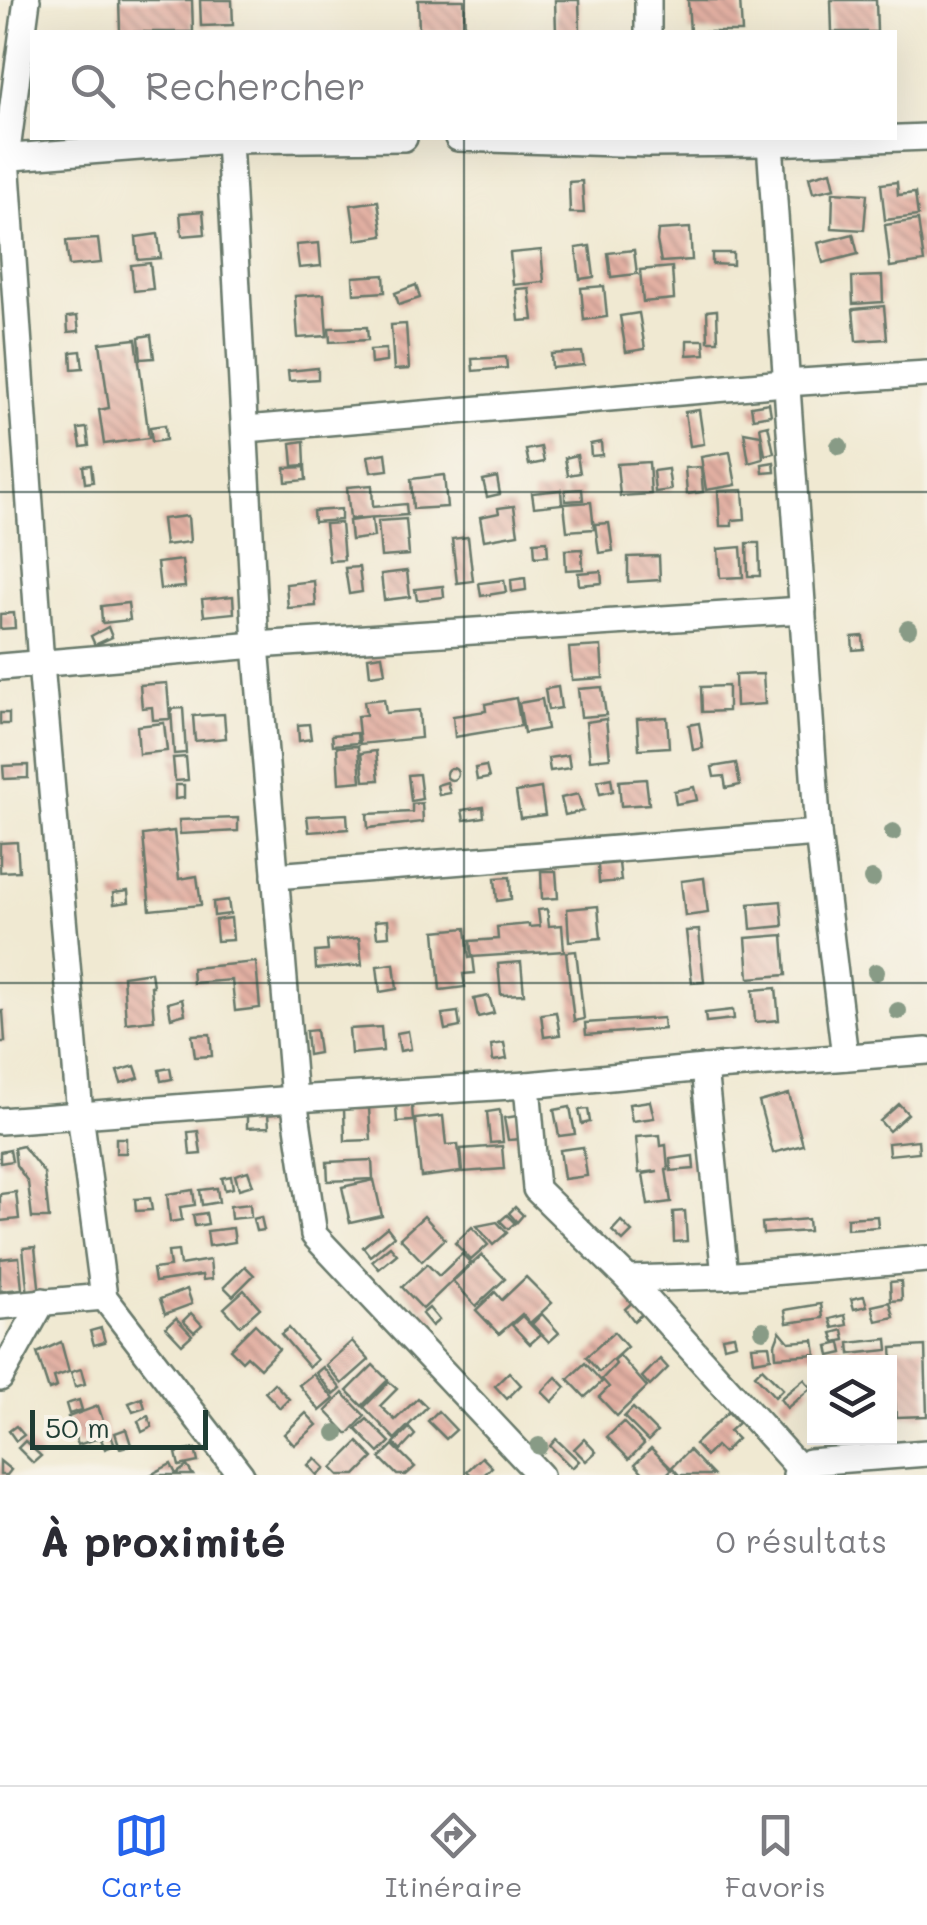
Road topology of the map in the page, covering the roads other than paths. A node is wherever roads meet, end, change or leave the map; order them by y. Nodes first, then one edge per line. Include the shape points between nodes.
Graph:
1 (26, 0) edge
2 (648, 0) edge
3 (648, 30) edge
4 (927, 137) edge
5 (897, 138) edge
6 (229, 140) edge
7 (585, 140) edge
8 (848, 140) edge
9 (648, 141) edge
10 (770, 143) junction
11 (3, 158) edge
12 (927, 374) edge
13 (785, 383) junction
14 (246, 429) junction
15 (802, 610) junction
16 (256, 645) junction
17 (40, 664) junction
18 (0, 667) edge
19 (818, 832) junction
20 (274, 876) junction
21 (927, 1051) edge
22 (845, 1057) junction
23 (704, 1068) junction
24 (528, 1085) junction
25 (294, 1099) junction
26 (80, 1114) junction
27 (0, 1121) edge
28 (927, 1259) edge
29 (725, 1276) junction
30 (628, 1279) junction
31 (104, 1297) junction
32 (42, 1301) junction
33 (0, 1306) edge
34 (0, 1378) edge
35 (927, 1453) edge
36 (799, 1472) edge
37 (241, 1475) edge
38 (540, 1475) edge

1 - 11 street
2 - 3 street
4 - 5 street
6 - 11 street
6 - 14 street
7 - 9 street
8 - 10 street
9 - 10 street
10 - 13 street
11 - 17 street
12 - 13 street
13 - 14 street
13 - 15 street
14 - 16 street
15 - 16 street
15 - 19 street
16 - 17 street
16 - 20 street
17 - 18 street
17 - 26 street
19 - 20 street
19 - 22 street
20 - 25 street
21 - 22 street
22 - 23 street
23 - 24 street
23 - 29 street
24 - 25 street
24 - 30 street via 536,1189
25 - 26 street
25 - 38 street via 314,1235
26 - 27 street
26 - 31 street
28 - 29 street
29 - 30 street
30 - 36 street
31 - 32 street
31 - 37 street
32 - 33 street
32 - 34 street
35 - 36 street via 809,1462

